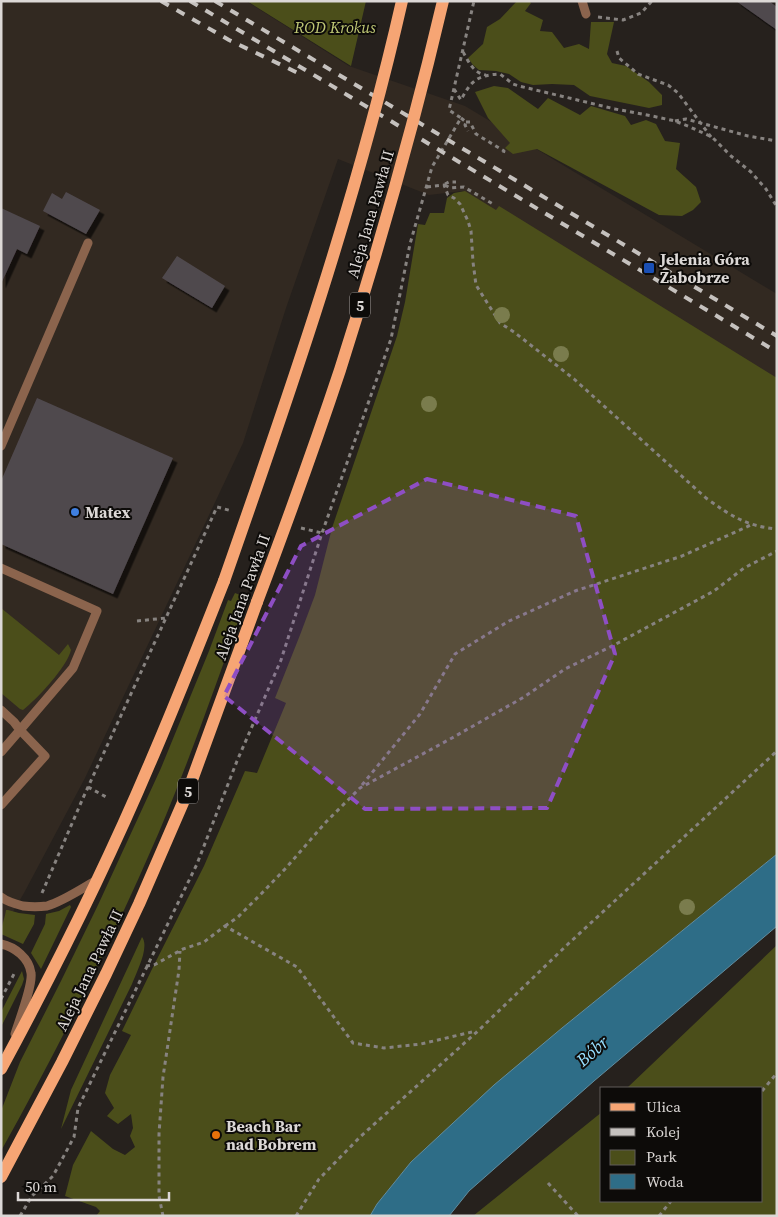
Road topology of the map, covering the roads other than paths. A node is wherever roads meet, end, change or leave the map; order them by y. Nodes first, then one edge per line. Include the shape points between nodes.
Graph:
1 (402, 1) edge
2 (443, 1) edge
3 (582, 1) edge
4 (586, 14) road end
5 (88, 243) dead end
6 (1, 446) edge
7 (1, 568) edge
8 (1, 710) edge
9 (20, 730) junction
10 (1, 752) edge
11 (1, 806) edge
12 (97, 880) junction
13 (1, 897) edge
14 (1, 944) edge
15 (8, 1055) junction
16 (1, 1068) edge
17 (1, 1177) edge

1 - 12 main road, Aleja Jana Pawła II, bridge via 369,131 302,356 224,581 150,764
2 - 17 main road, Aleja Jana Pawła II / 5, bridge via 407,145 340,370 188,791 106,974
3 - 4 lane
5 - 6 lane
7 - 9 lane via 97,611 73,668
8 - 9 lane
9 - 10 lane
9 - 11 lane via 45,756
12 - 13 lane via 48,906 19,905
12 - 15 main road, Aleja Jana Pawła II
14 - 15 lane via 14,948 27,962 31,973
15 - 16 main road, Aleja Jana Pawła II

